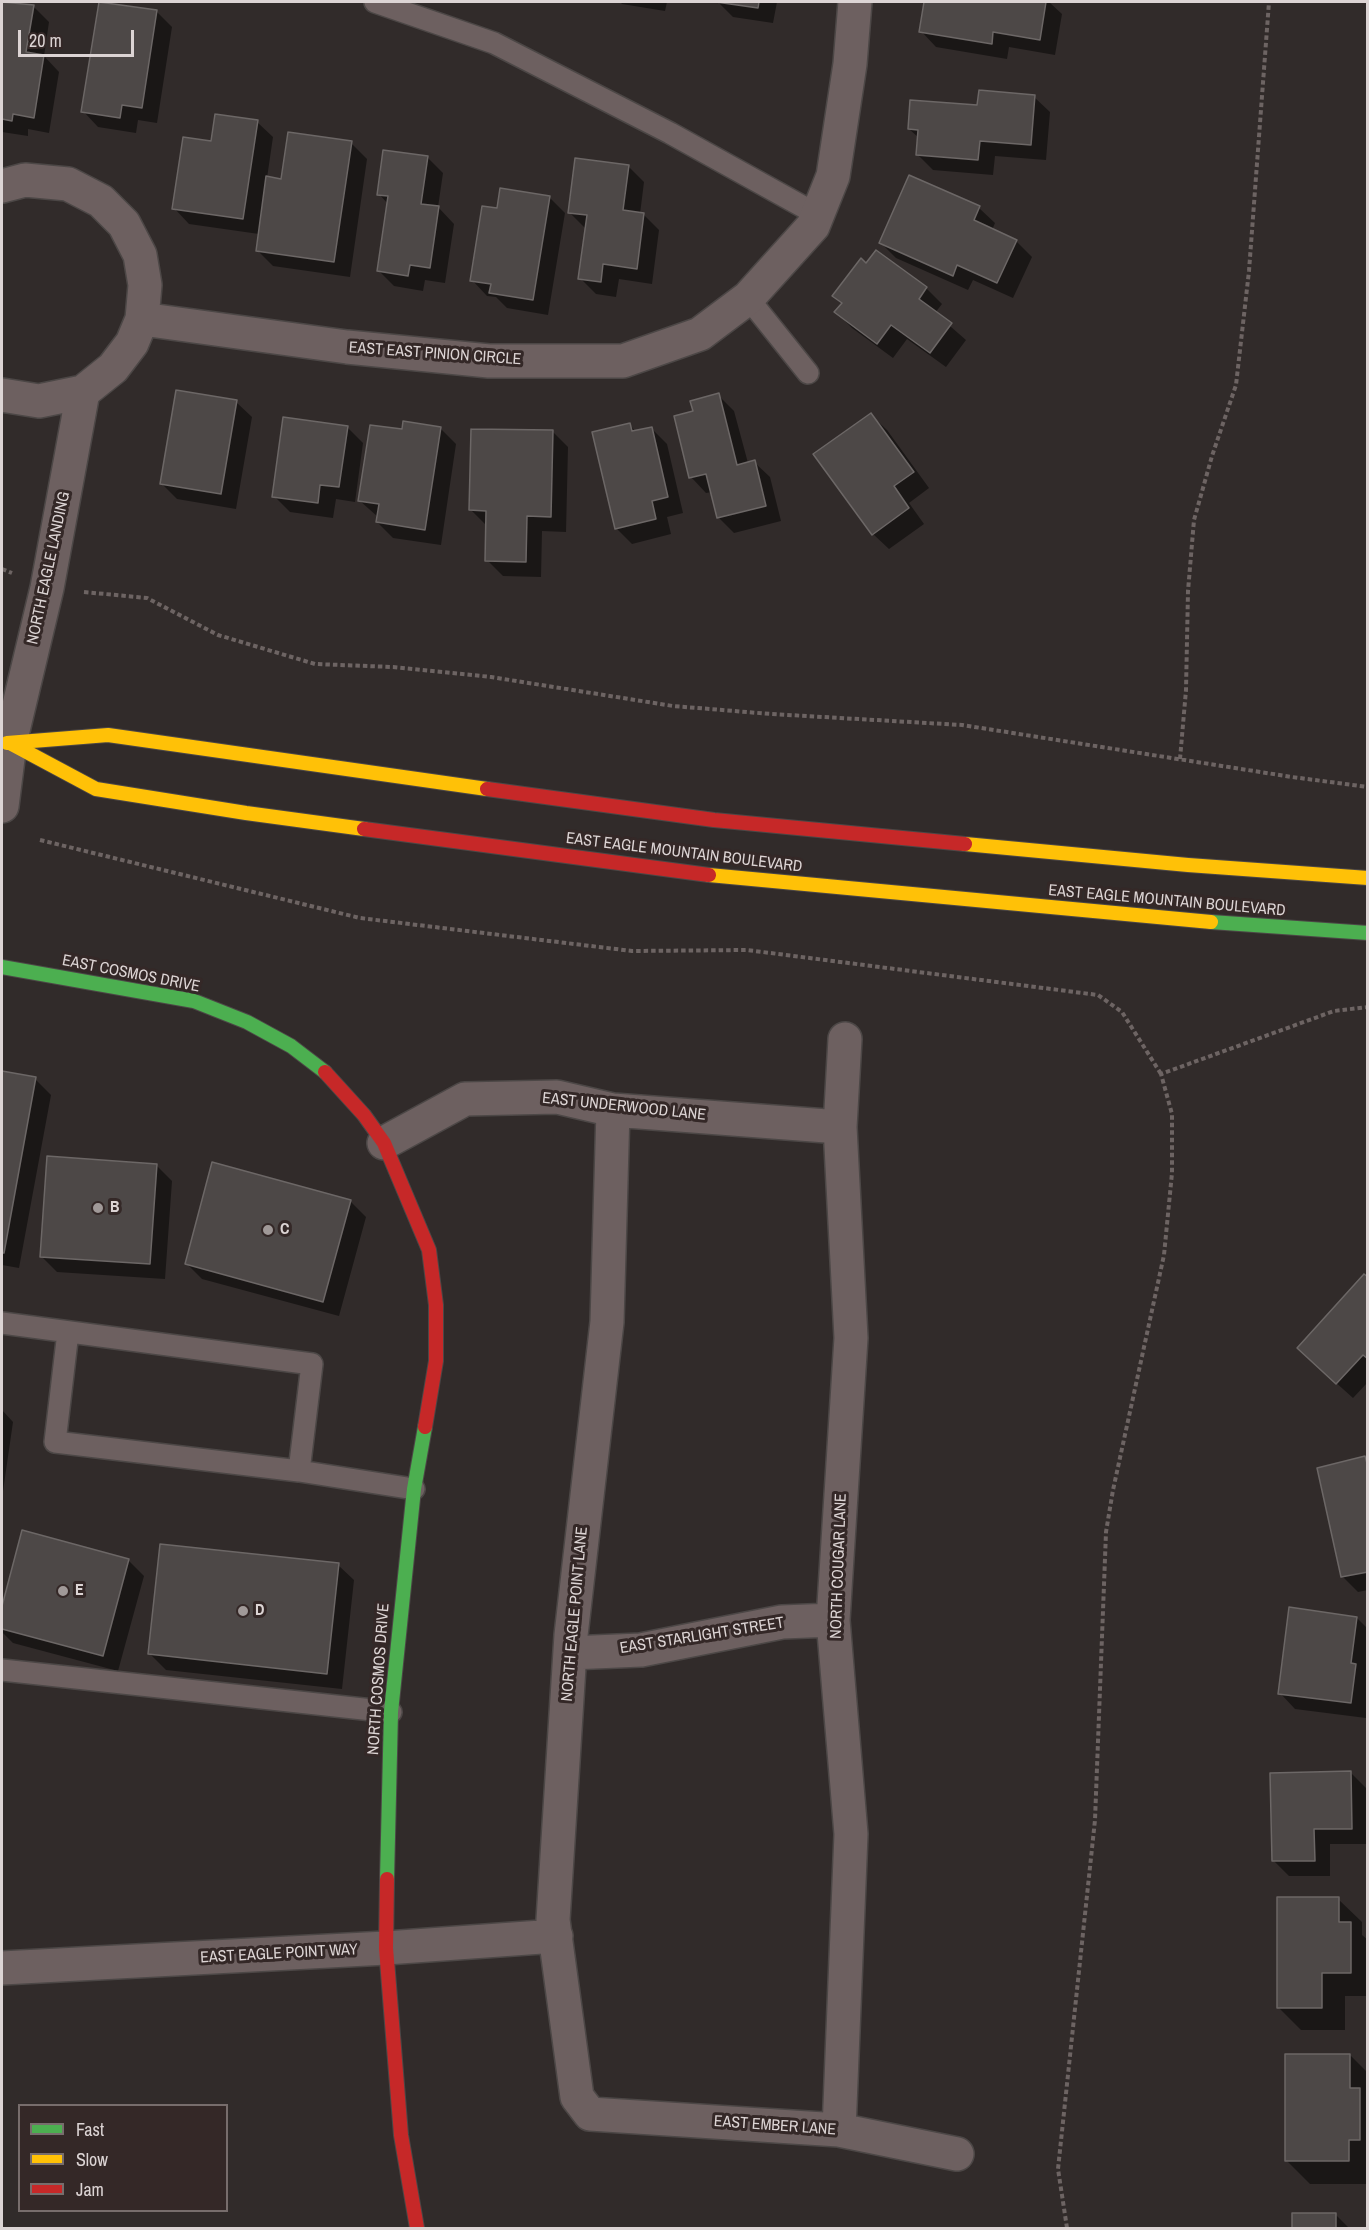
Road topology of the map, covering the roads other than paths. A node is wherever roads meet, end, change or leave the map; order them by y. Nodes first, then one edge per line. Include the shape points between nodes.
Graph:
1 (375, 2) edge
2 (855, 2) edge
3 (2, 186) edge
4 (818, 215) junction
5 (748, 298) junction
6 (142, 319) junction
7 (808, 373) dead end
8 (83, 392) junction
9 (2, 395) edge
10 (6, 743) edge
11 (2, 806) edge
12 (1368, 878) edge
13 (1368, 933) edge
14 (2, 967) edge
15 (845, 1039) dead end
16 (613, 1110) junction
17 (840, 1127) junction
18 (384, 1143) junction
19 (2, 1323) edge
20 (68, 1332) junction
21 (299, 1471) junction
22 (414, 1489) junction
23 (834, 1620) junction
24 (570, 1653) junction
25 (2, 1670) edge
26 (391, 1712) junction
27 (556, 1936) junction
28 (386, 1948) junction
29 (2, 1968) edge
30 (590, 2114) joint
31 (839, 2130) junction
32 (957, 2154) dead end
33 (417, 2229) edge

1 - 4 lane via 494,43 670,133
2 - 4 street, EAST EAST PINION CIRCLE via 833,176
3 - 6 street via 25,180 68,184 101,201 124,224 140,255 145,285
4 - 5 street, EAST EAST PINION CIRCLE via 813,226
5 - 6 street, EAST EAST PINION CIRCLE via 700,334 623,360 489,361 347,347
5 - 7 lane
6 - 8 street via 132,343 113,368
8 - 9 street via 39,401
8 - 10 street, NORTH EAGLE LANDING via 46,588
10 - 11 street, NORTH EAGLE LANDING
10 - 12 street via 108,735 714,820
10 - 13 street, EAST EAGLE MOUNTAIN BOULEVARD via 96,789 246,813 702,874 1175,919
14 - 18 street, EAST COSMOS DRIVE via 194,1001 247,1022 291,1046 331,1077
15 - 17 street, NORTH COUGAR LANE
16 - 17 street, EAST UNDERWOOD LANE
16 - 18 street, EAST UNDERWOOD LANE via 557,1097 465,1099
16 - 24 street, NORTH EAGLE POINT LANE via 607,1322
17 - 23 street, NORTH COUGAR LANE via 851,1338
18 - 22 street, NORTH COSMOS DRIVE via 429,1250 436,1305 436,1361
19 - 20 lane
20 - 21 lane via 312,1364
20 - 21 lane via 55,1442
21 - 22 lane
22 - 26 street, NORTH COSMOS DRIVE
23 - 24 street, EAST STARLIGHT STREET via 782,1622 641,1650
23 - 31 street, NORTH COUGAR LANE via 851,1834
24 - 27 street, NORTH EAGLE POINT LANE via 553,1920
25 - 26 lane
26 - 28 street, NORTH COSMOS DRIVE
27 - 28 street, EAST EAGLE POINT WAY
27 - 30 street, NORTH EAGLE POINT LANE via 577,2097
28 - 29 street, EAST EAGLE POINT WAY
28 - 33 street, NORTH COSMOS DRIVE via 401,2135
30 - 31 street, EAST EMBER LANE
31 - 32 street, EAST EMBER LANE

